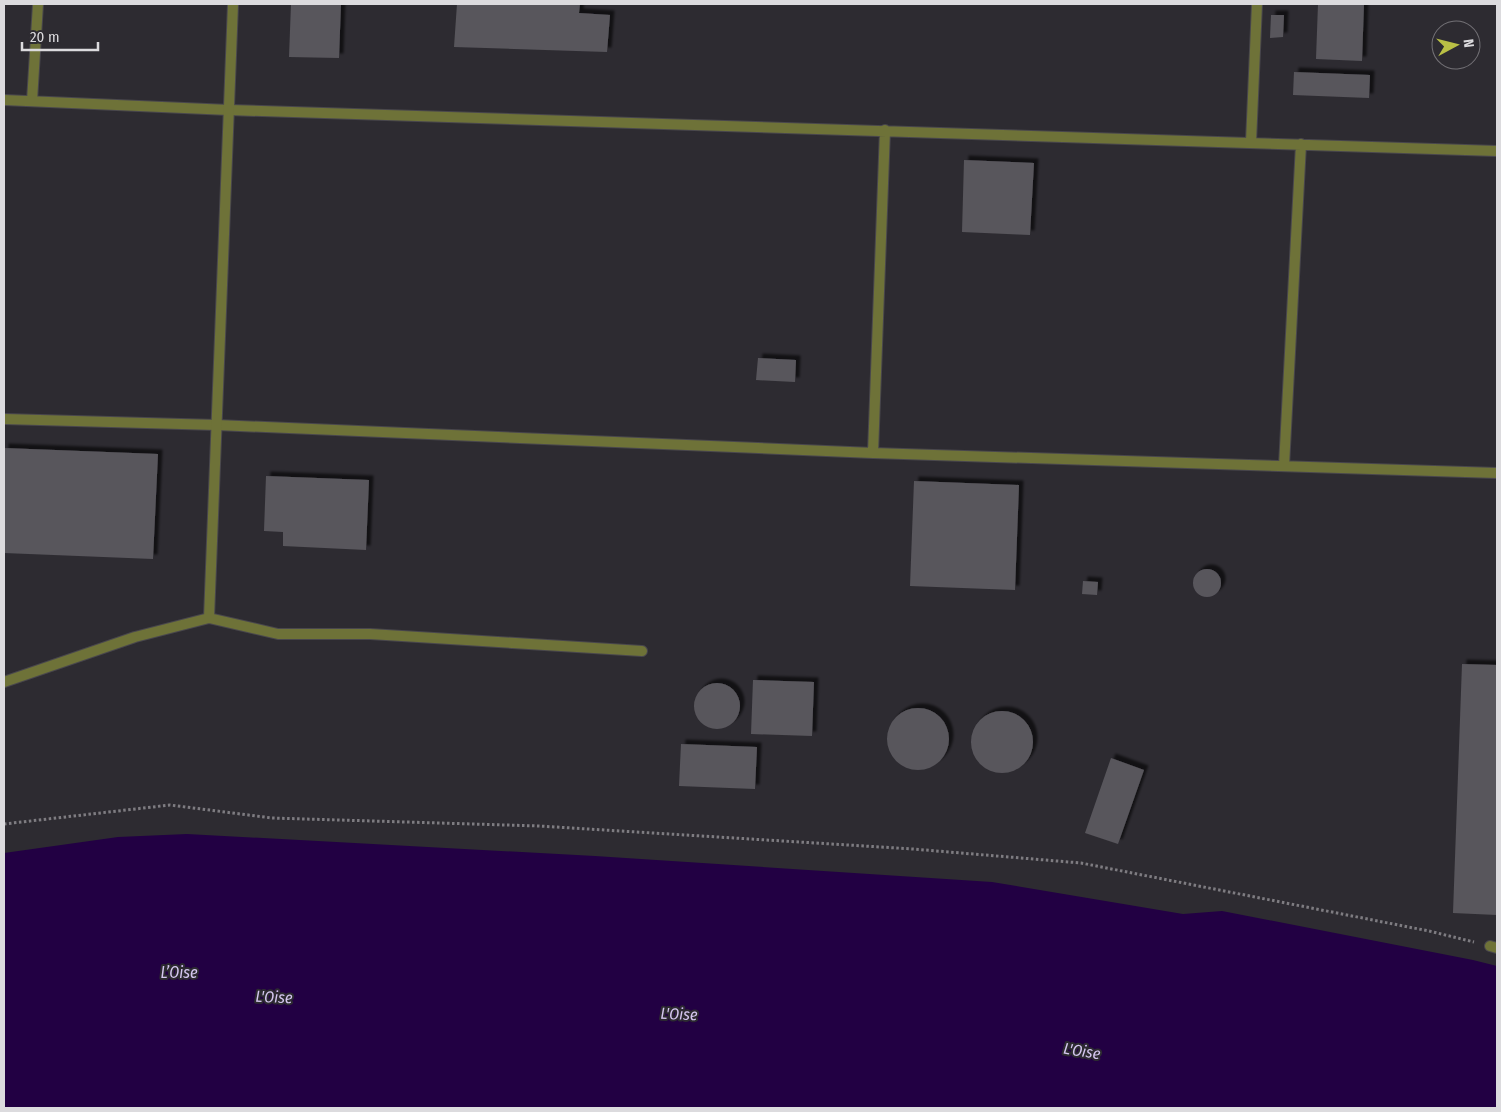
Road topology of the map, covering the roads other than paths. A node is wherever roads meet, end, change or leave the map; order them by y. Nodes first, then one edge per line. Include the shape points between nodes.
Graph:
1 (38, 4) edge
2 (233, 4) edge
3 (1257, 4) edge
4 (4, 100) edge
5 (32, 101) junction
6 (229, 110) junction
7 (885, 130) junction
8 (1251, 142) junction
9 (1301, 144) junction
10 (1497, 151) edge
11 (4, 419) edge
12 (216, 425) junction
13 (874, 453) junction
14 (1284, 466) junction
15 (1497, 472) edge
16 (209, 618) junction
17 (642, 651) dead end
18 (4, 682) edge

1 - 5 street
2 - 6 street
3 - 8 street
4 - 5 street
5 - 6 street
6 - 7 street
6 - 12 street
7 - 8 street
7 - 13 street
8 - 9 street
9 - 10 street
9 - 14 street
11 - 12 street
12 - 13 street
12 - 16 street
13 - 14 street
14 - 15 street
16 - 17 street via 278,634 370,634
16 - 18 street via 135,638

